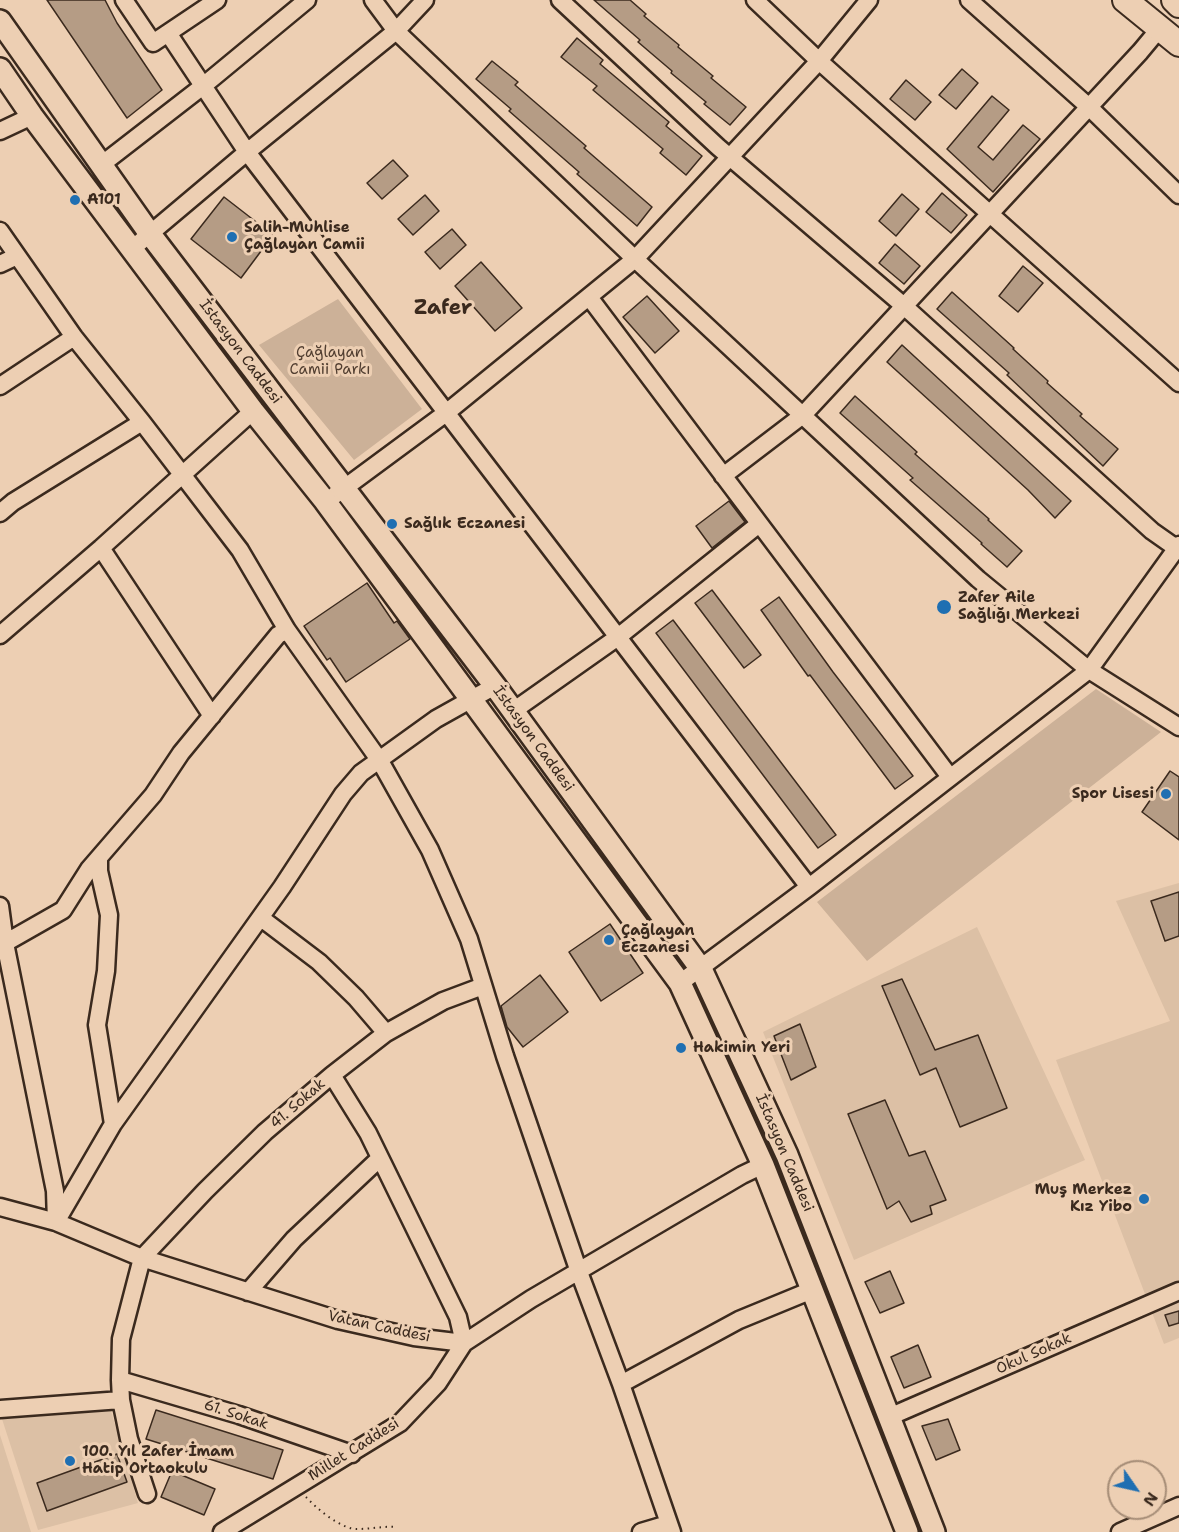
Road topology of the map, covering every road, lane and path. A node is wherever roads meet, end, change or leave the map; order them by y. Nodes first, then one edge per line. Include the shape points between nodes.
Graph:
1 (124, 0) edge
2 (217, 0) edge
3 (307, 0) edge
4 (373, 0) edge
5 (425, 0) edge
6 (560, 0) edge
7 (755, 0) edge
8 (869, 0) edge
9 (969, 0) edge
10 (1125, 0) edge
11 (1174, 0) edge
12 (1179, 5) edge
13 (0, 21) edge
14 (1160, 28) junction
15 (396, 31) junction
16 (168, 33) junction
17 (1179, 44) edge
18 (819, 60) junction
19 (0, 69) edge
20 (203, 86) junction
21 (1089, 107) junction
22 (32, 116) junction
23 (0, 131) edge
24 (247, 152) junction
25 (730, 156) junction
26 (101, 165) junction
27 (1179, 195) edge
28 (991, 213) junction
29 (0, 231) edge
30 (150, 234) junction
31 (134, 248) junction
32 (17, 256) junction
33 (635, 259) junction
34 (0, 264) edge
35 (589, 297) junction
36 (903, 306) junction
37 (74, 337) junction
38 (1179, 383) edge
39 (0, 386) edge
40 (253, 411) junction
41 (446, 413) junction
42 (803, 415) junction
43 (142, 422) junction
44 (182, 475) junction
45 (723, 476) junction
46 (345, 489) junction
47 (325, 501) junction
48 (0, 513) edge
49 (759, 524) junction
50 (101, 548) junction
51 (1178, 548) edge
52 (287, 630) junction
53 (0, 635) edge
54 (618, 637) junction
55 (1089, 669) junction
56 (495, 686) junction
57 (470, 700) junction
58 (513, 711) junction
59 (212, 716) junction
60 (1179, 727) edge
61 (380, 761) junction
62 (950, 777) junction
63 (99, 858) junction
64 (809, 887) junction
65 (0, 906) edge
66 (261, 918) junction
67 (5, 944) junction
68 (701, 969) junction
69 (680, 983) junction
70 (483, 986) junction
71 (386, 1032) junction
72 (332, 1075) junction
73 (113, 1124) junction
74 (380, 1158) junction
75 (763, 1165) junction
76 (0, 1207) edge
77 (56, 1222) junction
78 (142, 1258) junction
79 (579, 1272) junction
80 (812, 1290) junction
81 (1179, 1291) edge
82 (248, 1292) junction
83 (464, 1343) junction
84 (120, 1380) junction
85 (621, 1384) junction
86 (121, 1400) junction
87 (0, 1409) edge
88 (889, 1418) junction
89 (352, 1454) junction
90 (297, 1486) junction
91 (147, 1494) dead end
92 (1179, 1506) edge
93 (396, 1527) dead end
94 (670, 1529) edge
95 (222, 1532) edge
96 (641, 1532) edge
97 (907, 1532) edge
98 (934, 1532) edge
99 (1120, 1532) edge

1 - 16 street via 153,43
2 - 16 street
3 - 20 street
4 - 15 street
5 - 15 street
6 - 25 street
7 - 18 street
8 - 18 street
9 - 21 street
10 - 14 highway
11 - 12 highway
13 - 26 main road, İstasyon Caddesi
14 - 17 highway
14 - 21 street
15 - 24 street
15 - 33 street
16 - 20 street
18 - 25 street
18 - 28 street
19 - 22 main road, İstasyon Caddesi
20 - 24 street
20 - 26 street
21 - 27 street
21 - 28 street
22 - 23 street
22 - 31 main road, İstasyon Caddesi
24 - 30 street
24 - 41 street
25 - 33 street
25 - 36 street
26 - 30 main road, İstasyon Caddesi
28 - 36 street
28 - 38 street
29 - 32 street
30 - 31 street
30 - 46 main road, İstasyon Caddesi
31 - 40 main road, İstasyon Caddesi
32 - 34 street
32 - 37 street
33 - 35 street
33 - 42 street
35 - 41 street
35 - 45 street
36 - 42 street
36 - 51 street via 1152,531
37 - 39 street
37 - 43 street
40 - 44 street
40 - 47 main road, İstasyon Caddesi
41 - 46 street
41 - 54 street
42 - 45 street
42 - 55 street via 978,579
43 - 44 street
43 - 48 street
44 - 50 street
44 - 52 street via 240,550
45 - 49 street
46 - 47 street
46 - 56 main road, İstasyon Caddesi
47 - 57 main road, İstasyon Caddesi
49 - 54 street
49 - 62 street
50 - 53 street
50 - 59 street
51 - 55 street
52 - 59 street via 278,635
52 - 61 street
54 - 58 street
54 - 64 street
55 - 60 street
55 - 62 street
56 - 57 street
56 - 58 main road, İstasyon Caddesi
57 - 61 street via 436,719
57 - 69 main road, İstasyon Caddesi
58 - 68 main road, İstasyon Caddesi
59 - 63 street via 153,795
61 - 66 street via 343,794
61 - 70 street via 430,850 469,939
62 - 64 street
63 - 67 street via 63,909
63 - 73 street via 109,915 106,971 97,1025
64 - 68 street
65 - 67 street
66 - 71 street via 319,962
66 - 73 street
67 - 77 street via 55,1191
68 - 69 street
68 - 88 main road, İstasyon Caddesi via 787,1155
69 - 75 main road, İstasyon Caddesi
70 - 71 street, 41. Sokak via 443,1001
70 - 79 street
71 - 72 street, 41. Sokak
72 - 74 street
72 - 78 street, 41. Sokak via 265,1132
73 - 77 street
74 - 82 street via 294,1239
74 - 83 street via 458,1317
75 - 79 street
75 - 80 main road, İstasyon Caddesi
76 - 77 street, Vatan Caddesi
77 - 78 street, Vatan Caddesi
78 - 82 street, Vatan Caddesi
78 - 84 street via 121,1340
79 - 83 street
79 - 85 street
80 - 85 street via 739,1320
80 - 97 main road, İstasyon Caddesi
81 - 88 street, Okul Sokak
82 - 83 street, Vatan Caddesi via 338,1320 414,1337
83 - 89 street, Millet Caddesi via 438,1383 400,1423
84 - 86 street
84 - 89 street, 61. Sokak
85 - 94 street
86 - 87 street
86 - 91 street
88 - 98 main road, İstasyon Caddesi
89 - 90 street, Millet Caddesi
90 - 93 path via 334,1520 356,1530
90 - 95 street, Millet Caddesi
92 - 99 street
94 - 96 street

